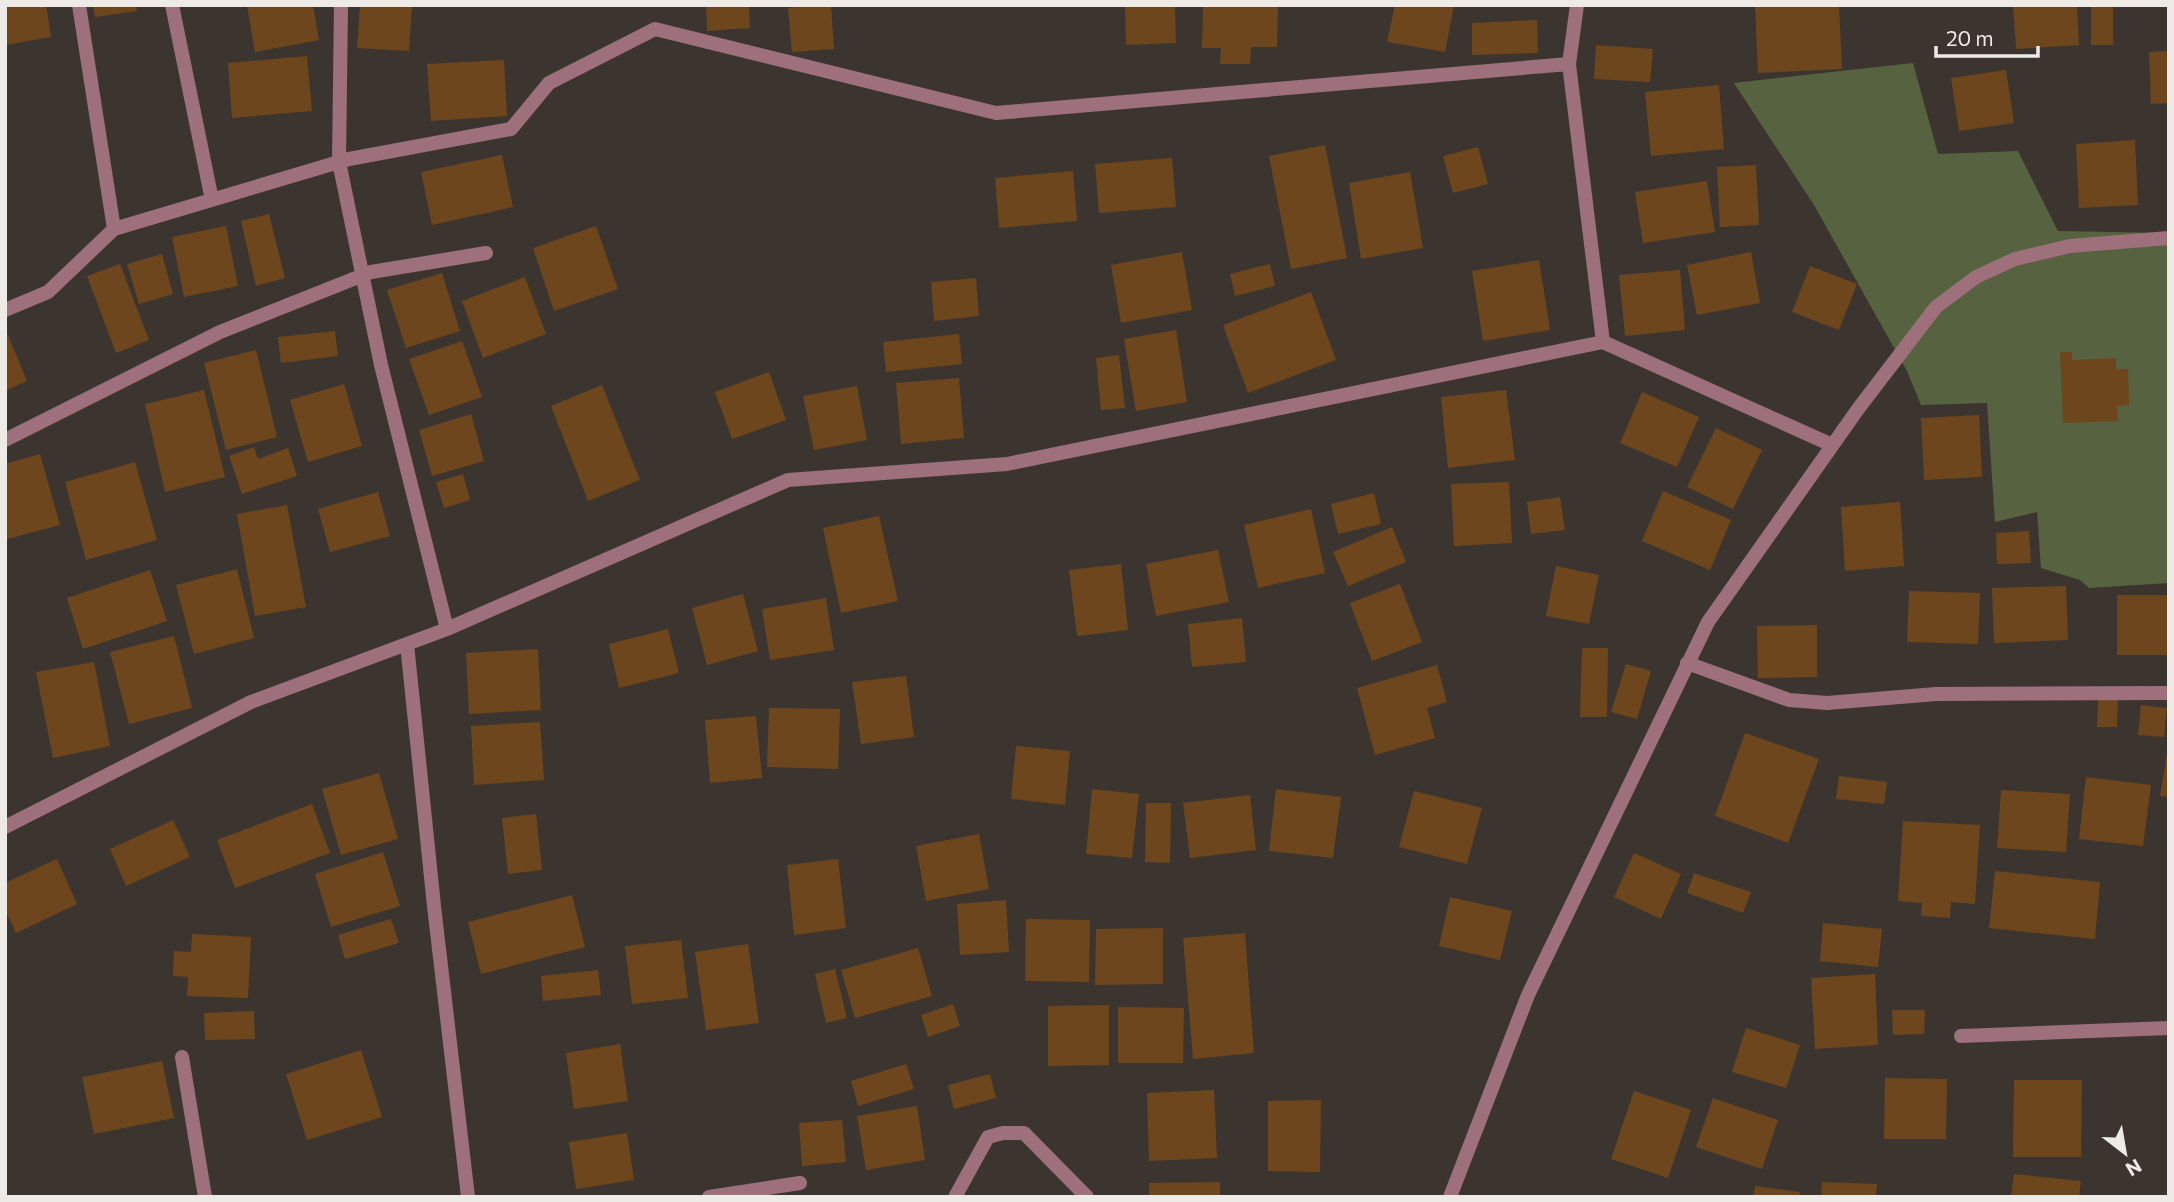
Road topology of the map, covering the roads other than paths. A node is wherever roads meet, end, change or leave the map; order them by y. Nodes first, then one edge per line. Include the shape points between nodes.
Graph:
1 (79, 5) edge
2 (172, 5) edge
3 (341, 5) edge
4 (1577, 5) edge
5 (1569, 64) junction
6 (339, 162) junction
7 (212, 200) junction
8 (114, 229) junction
9 (2169, 238) edge
10 (485, 253) dead end
11 (362, 276) junction
12 (5, 310) edge
13 (1603, 342) junction
14 (5, 440) edge
15 (1832, 446) junction
16 (447, 629) junction
17 (407, 644) junction
18 (1688, 663) junction
19 (2169, 693) edge
20 (5, 827) edge
21 (2169, 1028) edge
22 (1961, 1036) dead end
23 (182, 1057) dead end
24 (800, 1183) dead end
25 (205, 1197) edge
26 (468, 1197) edge
27 (709, 1197) edge
28 (955, 1197) edge
29 (1087, 1197) edge
30 (1450, 1197) edge

1 - 8 street
2 - 7 street
3 - 6 street
4 - 5 street
5 - 6 street via 996,113 654,29 549,83 511,129
5 - 13 street
6 - 7 street
6 - 11 street
7 - 8 street
8 - 12 street via 48,292
9 - 15 street via 2070,246 2015,259 1976,276 1936,307
10 - 11 street
11 - 14 street via 220,332
11 - 16 street
13 - 15 street
13 - 16 street via 1007,464 788,480
15 - 18 street via 1708,622
16 - 17 street
17 - 20 street via 251,702
17 - 26 street
18 - 19 street via 1789,700 1827,703 1936,694
18 - 30 street via 1528,995
21 - 22 street
23 - 25 street
24 - 27 street
28 - 29 street via 988,1137 1024,1133

